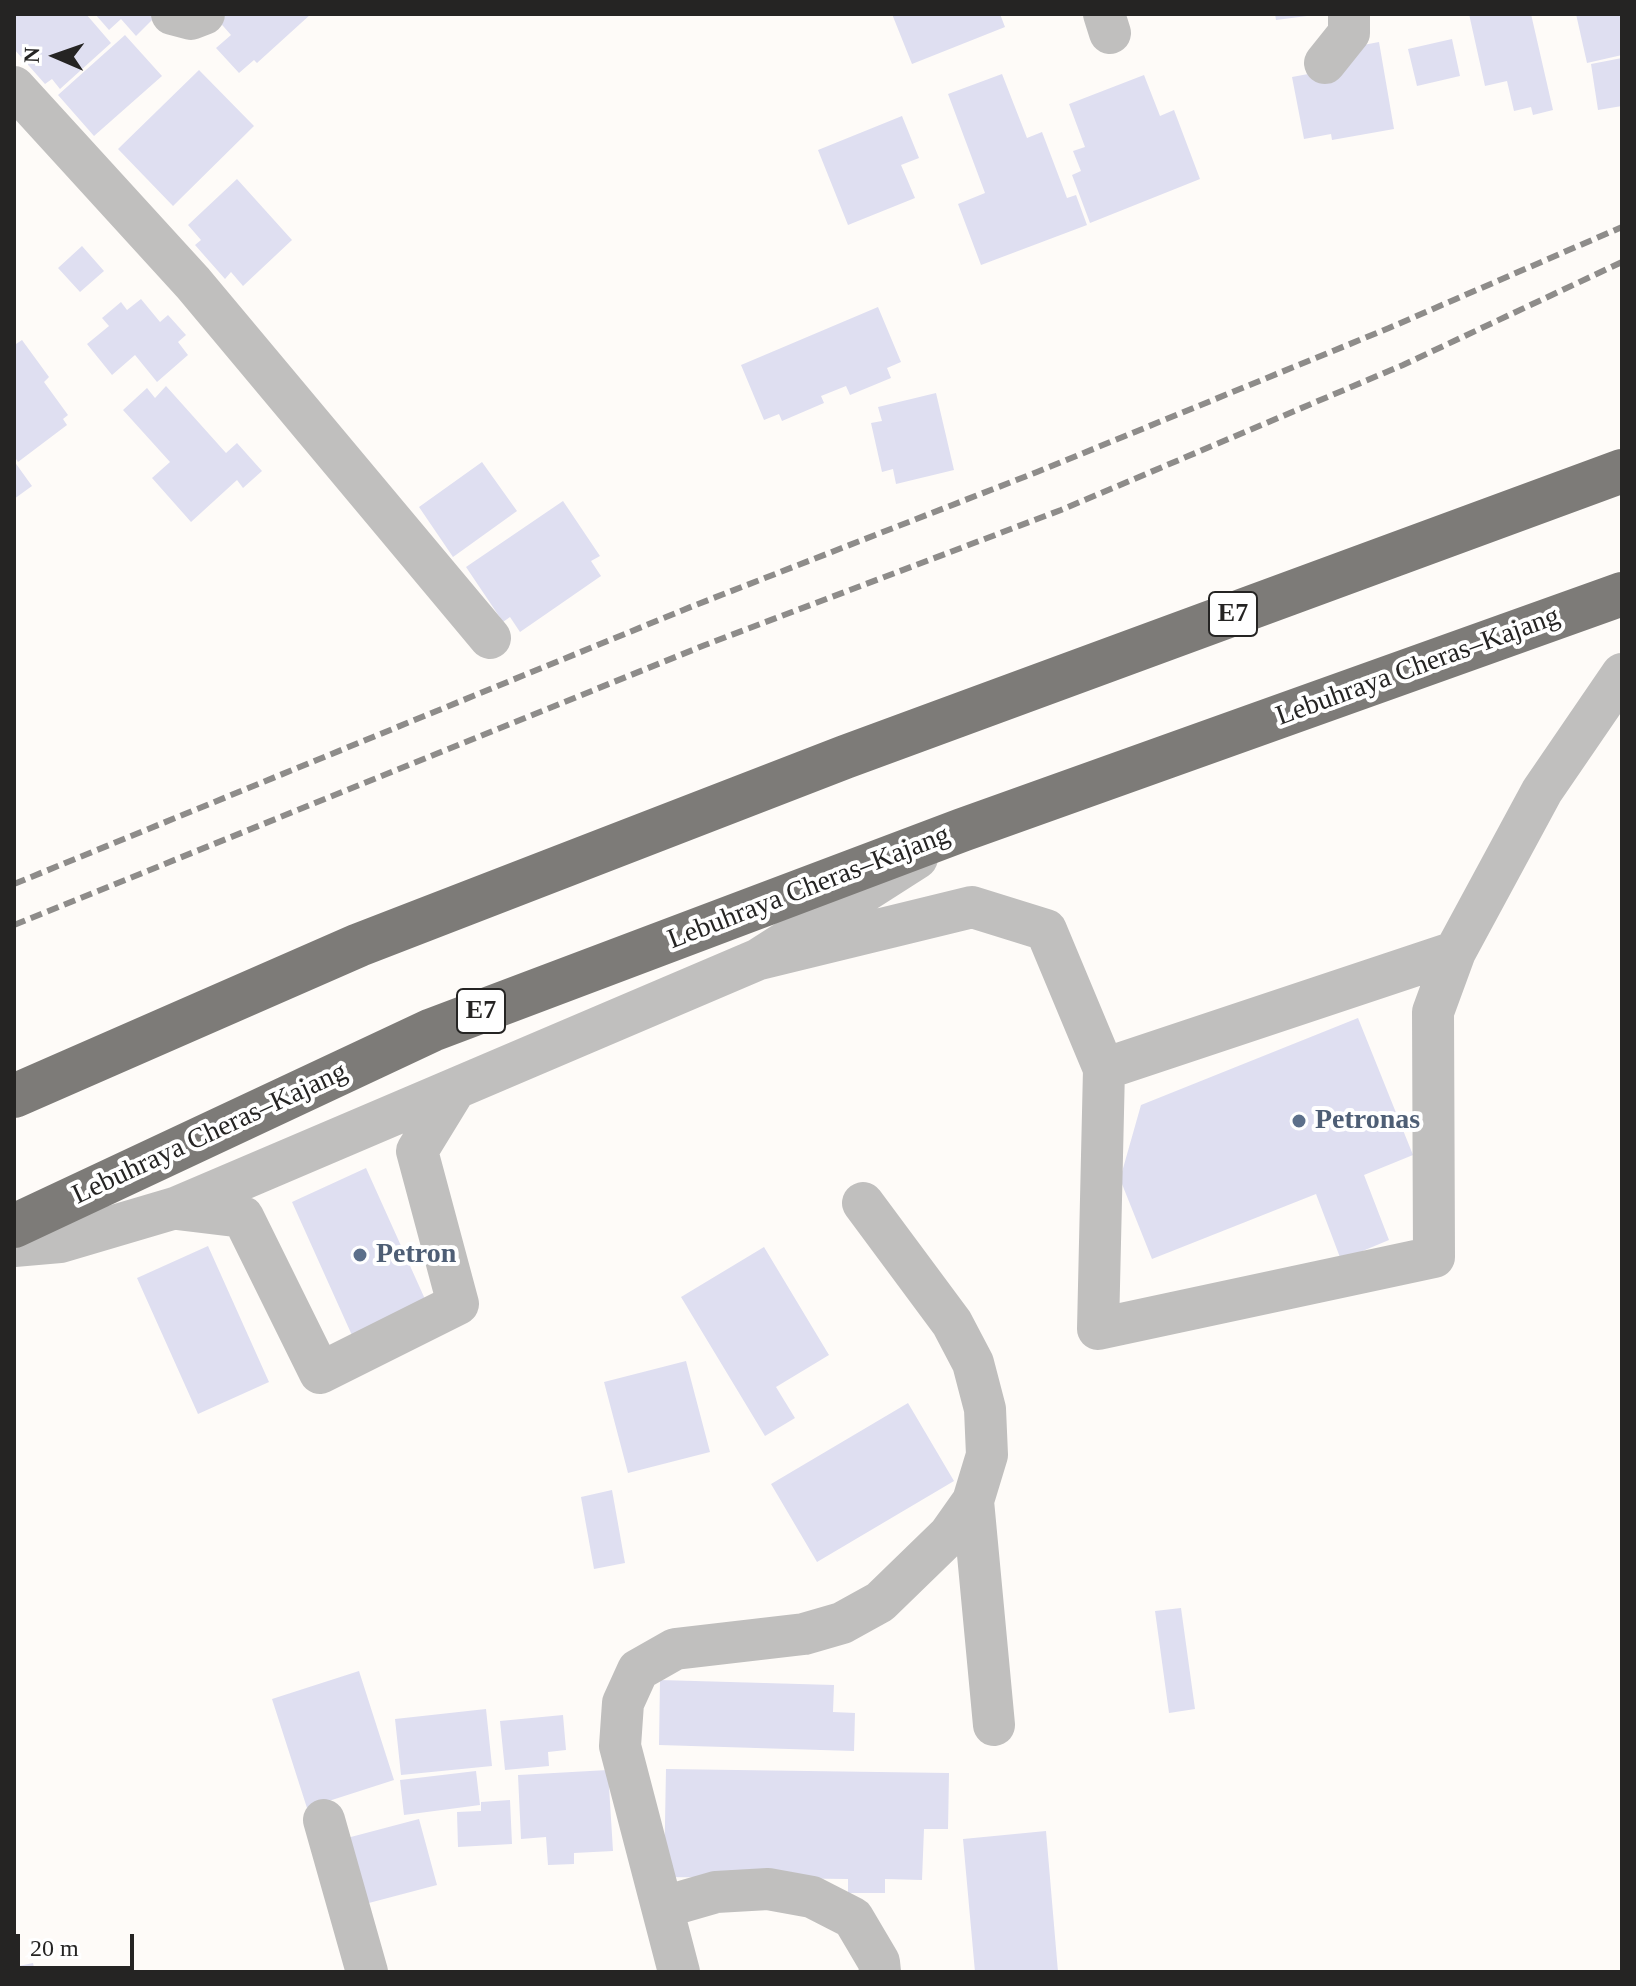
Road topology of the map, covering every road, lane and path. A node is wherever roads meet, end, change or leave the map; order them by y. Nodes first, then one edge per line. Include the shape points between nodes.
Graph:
1 (172, 14) edge
2 (204, 14) edge
3 (1349, 14) edge
4 (1325, 63) dead end
5 (14, 87) edge
6 (1622, 471) edge
7 (1622, 594) edge
8 (490, 638) dead end
9 (1622, 674) edge
10 (962, 830) junction
11 (1455, 952) junction
12 (759, 959) junction
13 (1104, 1069) junction
14 (455, 1089) junction
15 (14, 1096) edge
16 (863, 1203) dead end
17 (175, 1208) junction
18 (14, 1226) edge
19 (14, 1246) edge
20 (973, 1501) junction
21 (994, 1725) dead end
22 (324, 1820) dead end
23 (664, 1907) junction
24 (367, 1972) edge
25 (679, 1972) edge
26 (880, 1972) edge

1 - 2 street via 191,19
3 - 4 street via 1349,33
5 - 8 street via 193,283
6 - 15 highway, E7 via 845,757 418,922
7 - 10 highway, Lebuhraya Cheras–Kajang / E7
9 - 11 street via 1542,791
10 - 12 street
10 - 18 highway, Lebuhraya Cheras–Kajang / E7 via 432,1030
11 - 13 street
11 - 13 street via 1433,1012 1434,1257 1098,1329
12 - 13 street via 972,907 1046,930
12 - 14 street
14 - 17 street
14 - 17 street via 417,1151 458,1304 320,1373 243,1217
16 - 20 street via 952,1323 973,1363 985,1409 987,1455
17 - 19 street via 60,1242
20 - 21 street
20 - 23 street via 949,1535 880,1602 842,1623 804,1634 675,1649 638,1670 623,1703 620,1746
22 - 24 street
23 - 25 street
23 - 26 street via 716,1892 768,1889 812,1897 853,1918

